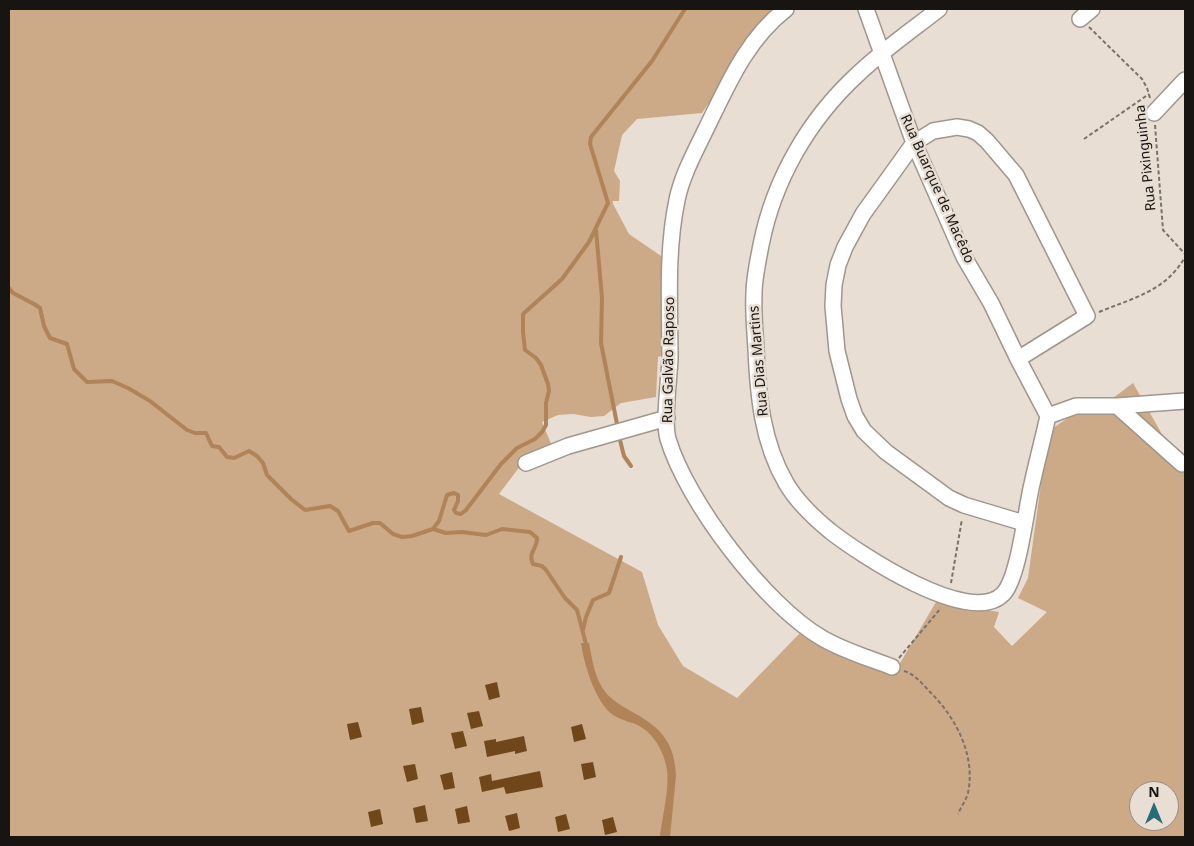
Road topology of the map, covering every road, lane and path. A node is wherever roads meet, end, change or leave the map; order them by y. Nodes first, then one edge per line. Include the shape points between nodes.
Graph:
1 (786, 9) edge
2 (866, 9) edge
3 (940, 9) edge
4 (1092, 9) edge
5 (1080, 19) joint
6 (882, 52) junction
7 (1185, 80) edge
8 (1148, 94) junction
9 (1154, 113) junction
10 (1084, 139) dead end
11 (914, 143) junction
12 (1185, 255) edge
13 (1087, 316) junction
14 (1018, 359) junction
15 (1185, 401) edge
16 (1118, 406) junction
17 (1048, 416) junction
18 (667, 418) junction
19 (526, 463) dead end
20 (1182, 464) dead end
21 (964, 505) junction
22 (1024, 523) junction
23 (949, 599) junction
24 (892, 667) junction
25 (958, 814) dead end

1 - 18 street, Rua Galvão Raposo via 754,42 735,71 680,187 671,252
2 - 6 street, Rua Buarque de Macêdo
3 - 6 street, Rua Dias Martins
4 - 5 street
5 - 8 path, Rua Pixinguinha via 1142,79
6 - 11 street, Rua Buarque de Macêdo
6 - 23 street, Rua Dias Martins via 817,119 794,153 776,189 766,222 753,292 759,402 769,450 800,504 828,530 862,554
7 - 9 street
8 - 9 path, Rua Pixinguinha
8 - 10 path
9 - 12 path, Rua Pixinguinha via 1163,230
11 - 13 street via 933,131 957,127 978,132 988,141 1016,175
11 - 14 street, Rua Buarque de Macêdo via 964,257
11 - 21 street via 863,214 838,265 833,306 837,351 849,399 864,431 916,476
12 - 13 path via 1173,275 1153,290
13 - 14 street
14 - 17 street, Rua Buarque de Macêdo
15 - 16 street
16 - 17 street via 1076,406
16 - 20 street
17 - 22 street, Rua Dias Martins
18 - 19 street via 568,446
18 - 24 street, Rua Galvão Raposo via 668,436 688,483 715,528 771,596 821,638
21 - 22 street
21 - 23 path
22 - 23 street, Rua Dias Martins via 1014,573 1003,595 985,602
23 - 24 path
24 - 25 path via 911,673 942,704 963,740 970,774 967,795

